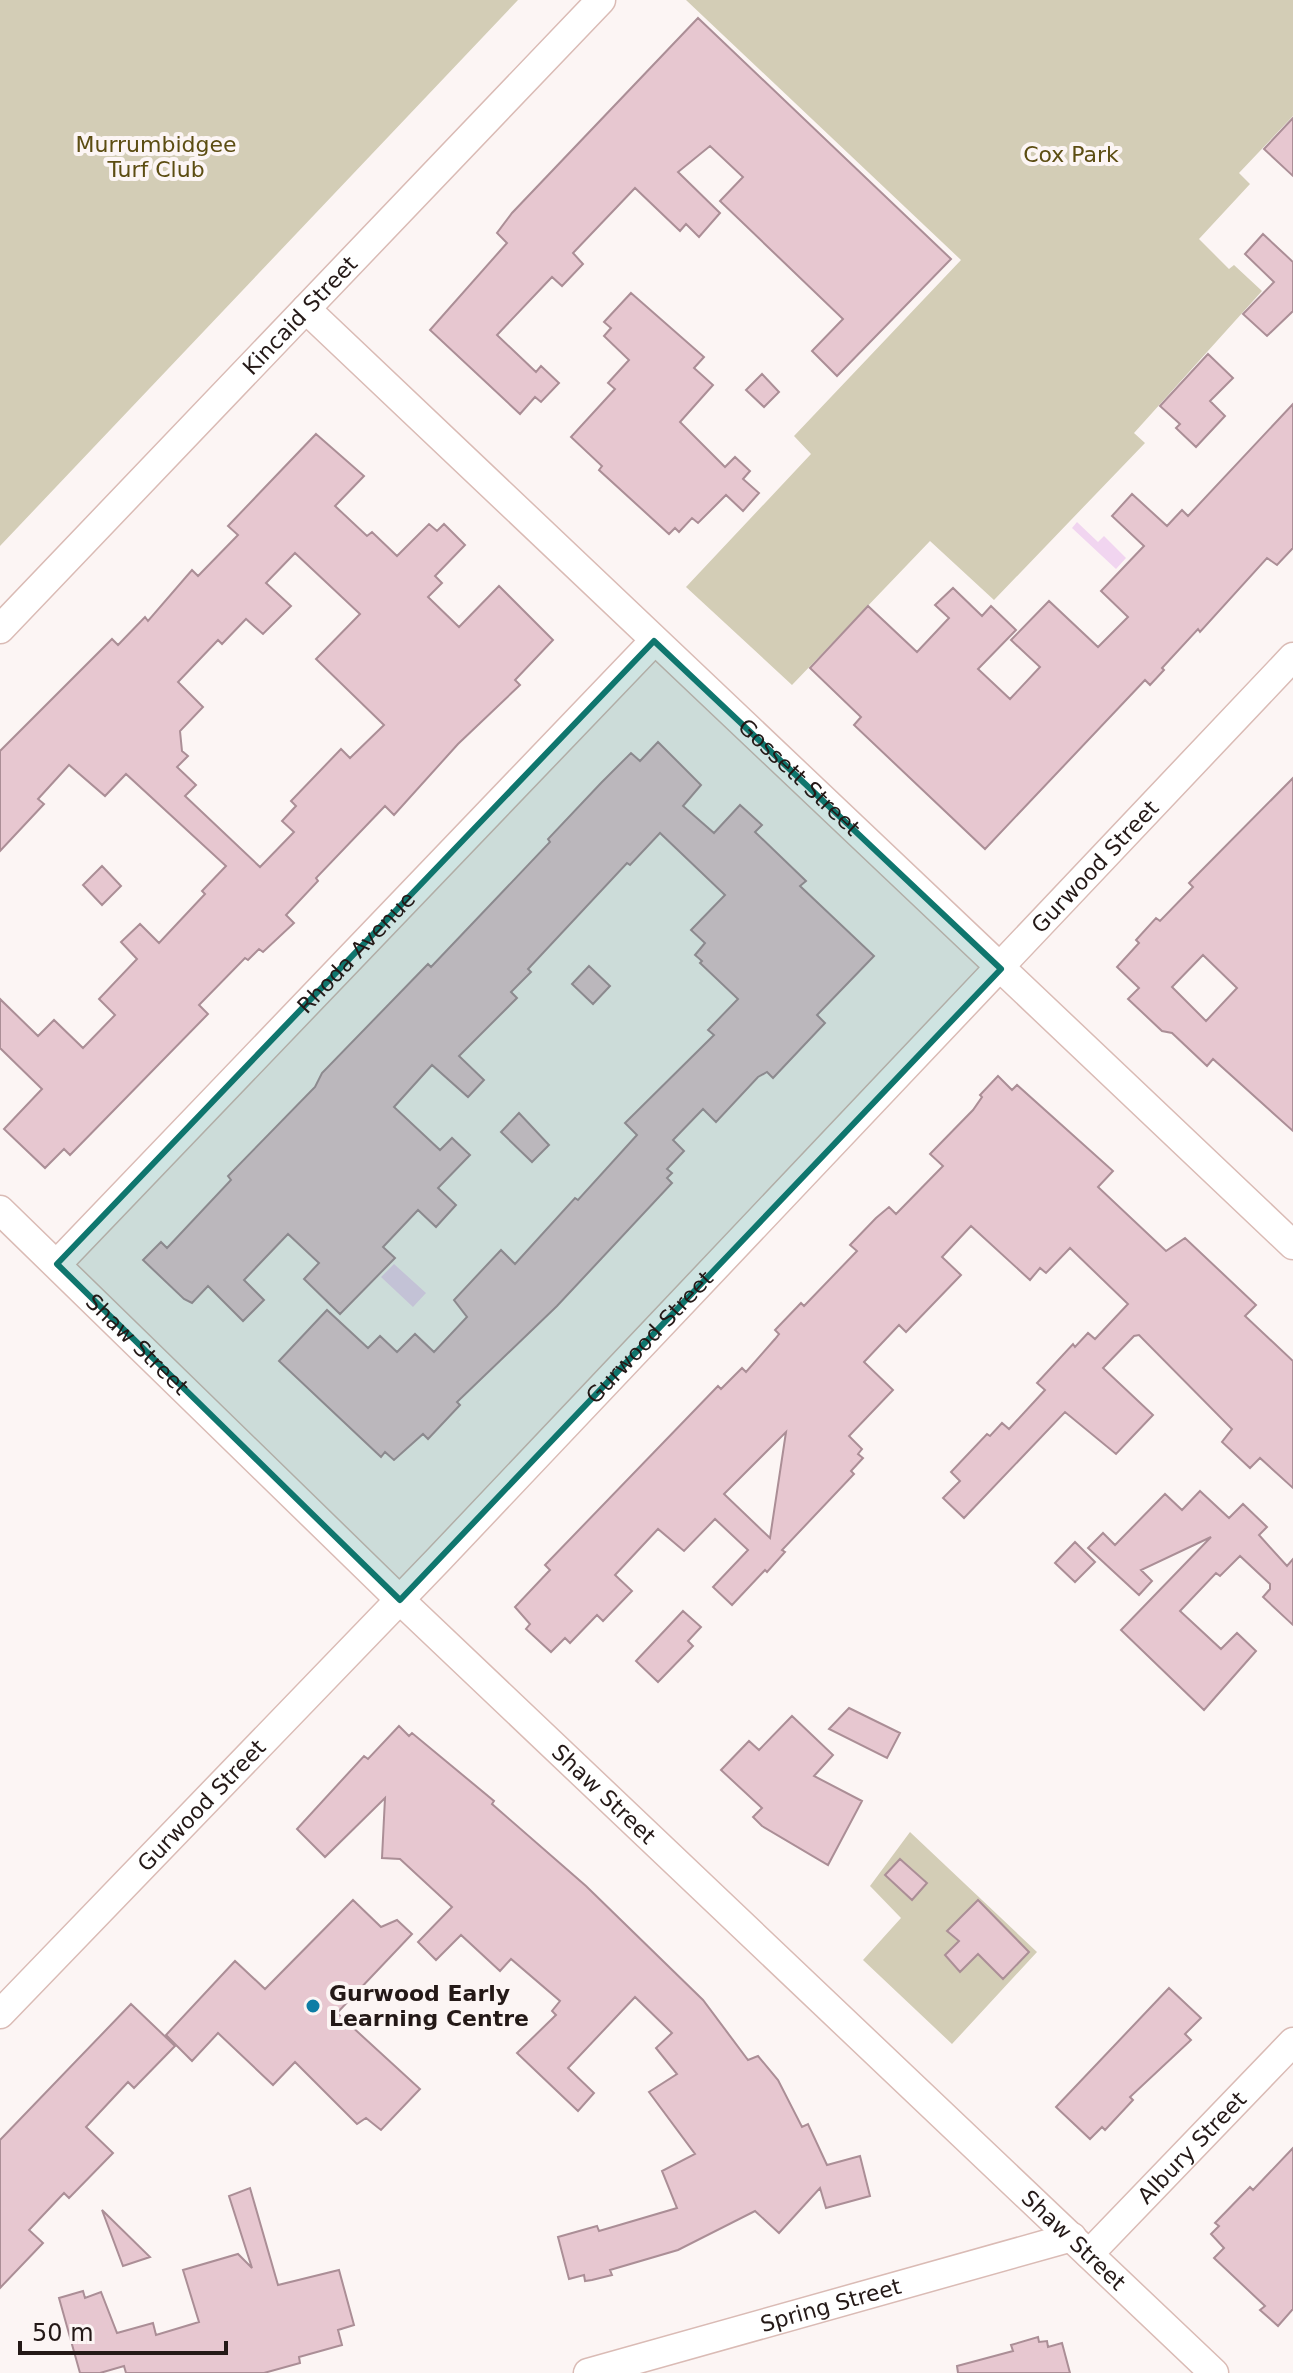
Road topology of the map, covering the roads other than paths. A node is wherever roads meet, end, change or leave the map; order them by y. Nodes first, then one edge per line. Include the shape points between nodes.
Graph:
1 (601, 0) edge
2 (306, 309) junction
3 (0, 629) edge
4 (654, 641) junction
5 (1293, 657) edge
6 (1001, 969) junction
7 (0, 1210) edge
8 (1293, 1245) edge
9 (57, 1264) junction
10 (400, 1600) junction
11 (0, 2014) edge
12 (1293, 2042) edge
13 (1080, 2246) junction
14 (588, 2373) edge
15 (1214, 2373) edge

1 - 2 street, Kincaid Street
2 - 3 street, Kincaid Street
2 - 4 street, Gossett Street
4 - 6 street, Gossett Street
4 - 9 street, Rhoda Avenue
5 - 6 street, Gurwood Street
6 - 8 street, Gossett Street
6 - 10 street, Gurwood Street
7 - 9 street, Shaw Street
9 - 10 street, Shaw Street
10 - 11 street, Gurwood Street
10 - 13 street, Shaw Street
12 - 13 street, Albury Street
13 - 14 street, Spring Street
13 - 15 street, Shaw Street

